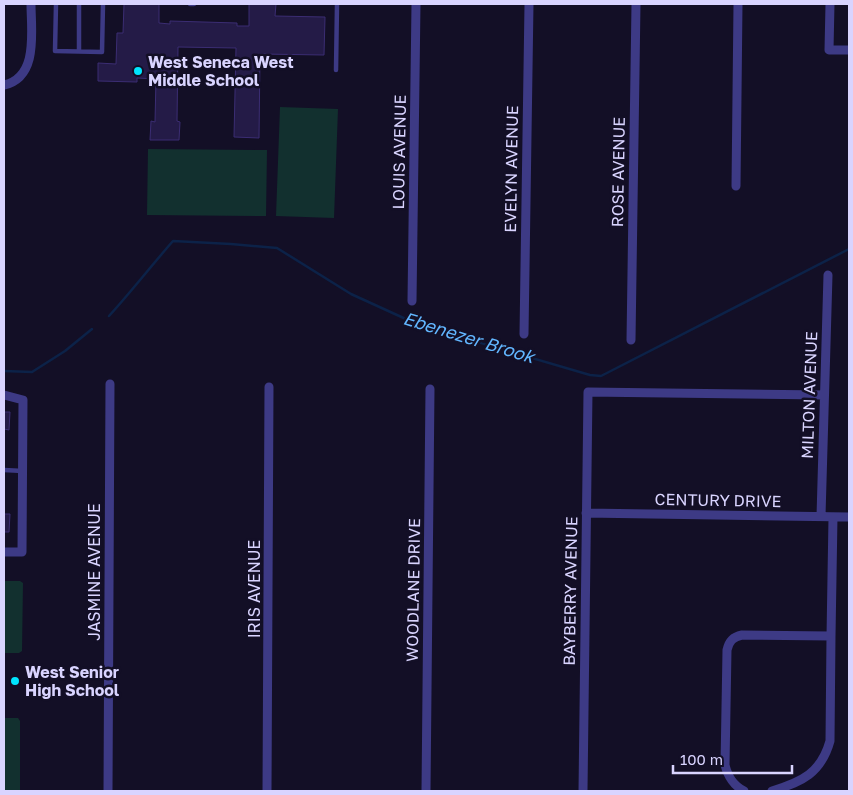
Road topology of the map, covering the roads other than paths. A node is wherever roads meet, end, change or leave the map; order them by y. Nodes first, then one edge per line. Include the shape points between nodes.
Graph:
1 (31, 4) edge
2 (56, 4) edge
3 (79, 4) edge
4 (103, 4) edge
5 (190, 4) edge
6 (194, 4) edge
7 (337, 4) edge
8 (416, 4) edge
9 (529, 4) edge
10 (636, 4) edge
11 (738, 4) edge
12 (830, 4) edge
13 (849, 50) edge
14 (78, 51) junction
15 (336, 70) dead end
16 (4, 85) edge
17 (736, 186) dead end
18 (828, 275) dead end
19 (412, 301) dead end
20 (524, 334) dead end
21 (631, 340) dead end
22 (110, 384) dead end
23 (269, 387) dead end
24 (430, 389) dead end
25 (4, 395) edge
26 (824, 395) junction
27 (4, 470) edge
28 (23, 471) junction
29 (586, 513) junction
30 (821, 516) junction
31 (833, 516) junction
32 (849, 517) edge
33 (4, 552) edge
34 (831, 636) junction
35 (108, 791) edge
36 (267, 791) edge
37 (426, 791) edge
38 (583, 791) edge
39 (744, 791) edge
40 (772, 791) edge

1 - 16 street via 29,59 22,75
2 - 14 lane via 55,51
3 - 14 lane
4 - 14 lane via 102,52
5 - 6 lane
7 - 15 lane
8 - 19 street, LOUIS AVENUE
9 - 20 street, EVELYN AVENUE
10 - 21 street, ROSE AVENUE
11 - 17 street
12 - 13 street via 829,50
18 - 26 street, MILTON AVENUE
22 - 35 street, JASMINE AVENUE
23 - 36 street, IRIS AVENUE
24 - 37 street, WOODLANE DRIVE
25 - 28 street via 24,400
26 - 29 street, BAYBERRY AVENUE via 588,392
26 - 30 street, MILTON AVENUE
27 - 28 lane
28 - 33 street via 22,552
29 - 30 street, CENTURY DRIVE
29 - 38 street, BAYBERRY AVENUE
30 - 31 street, CENTURY DRIVE
31 - 32 street, CENTURY DRIVE
31 - 34 street
34 - 39 street via 742,635 728,645 726,765 731,779
34 - 40 street via 828,749 810,775

